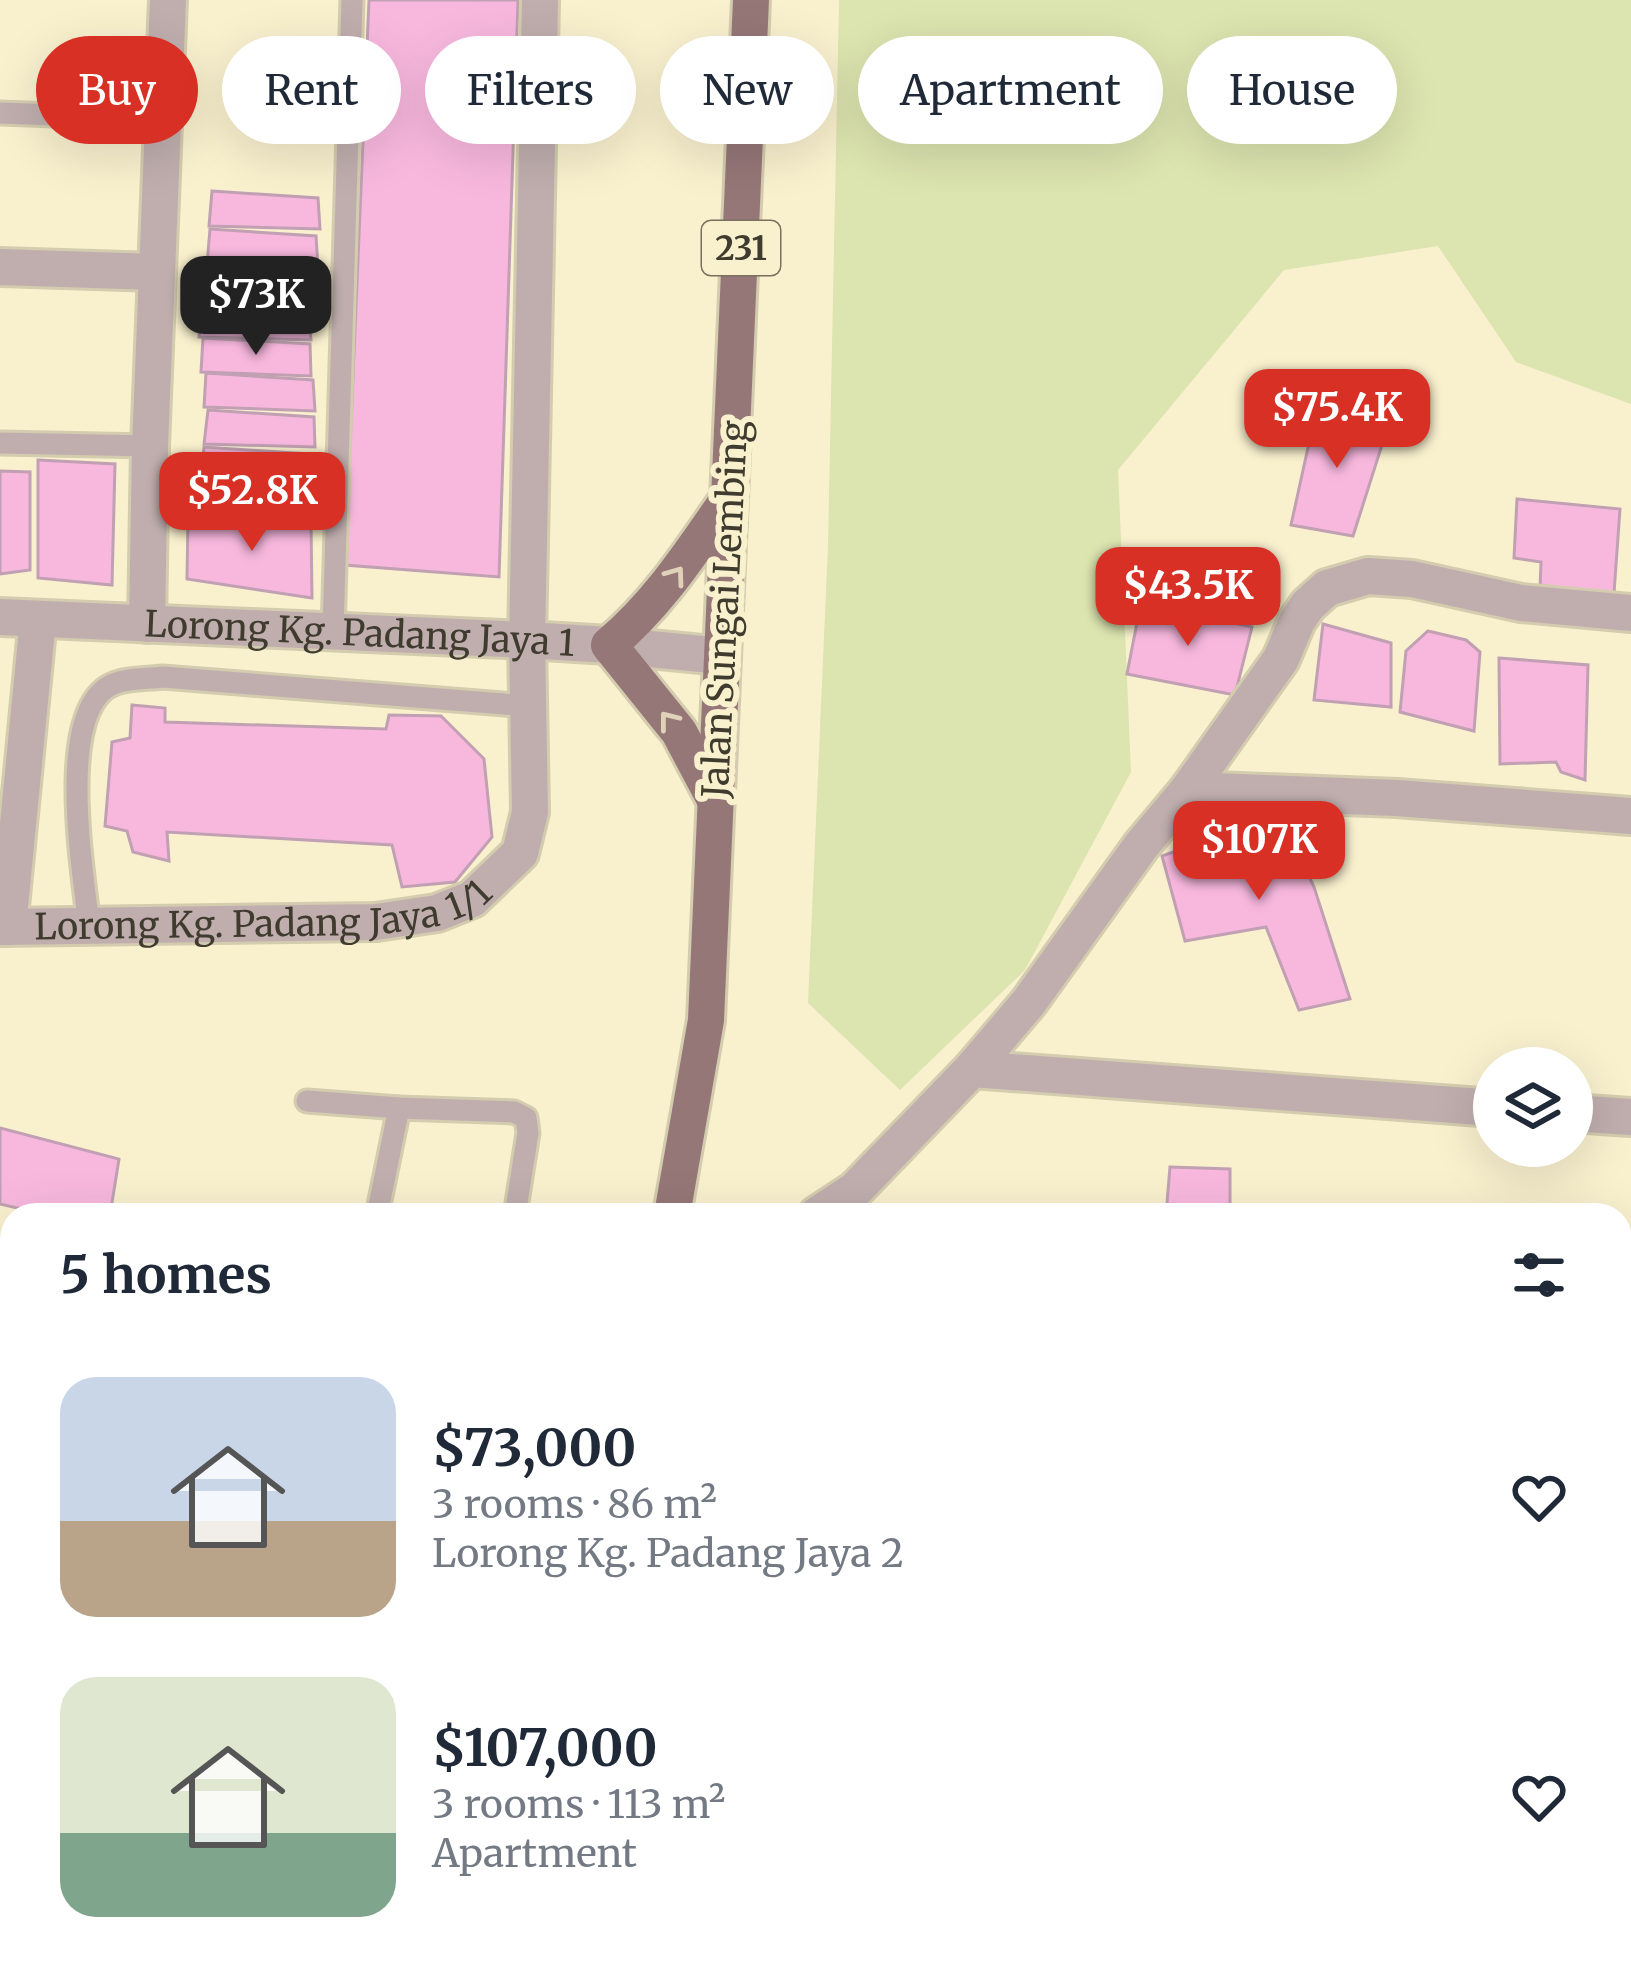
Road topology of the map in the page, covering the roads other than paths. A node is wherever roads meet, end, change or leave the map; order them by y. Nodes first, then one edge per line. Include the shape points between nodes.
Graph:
1 (168, 0) edge
2 (352, 0) edge
3 (540, 0) edge
4 (751, 0) edge
5 (166, 36) edge
6 (0, 113) edge
7 (36, 114) edge
8 (161, 144) edge
9 (0, 267) edge
10 (156, 272) junction
11 (0, 443) edge
12 (150, 446) junction
13 (731, 495) junction
14 (1631, 613) edge
15 (0, 617) edge
16 (38, 619) junction
17 (147, 624) junction
18 (333, 631) junction
19 (527, 640) junction
20 (609, 645) junction
21 (722, 656) junction
22 (529, 706) junction
23 (10, 787) edge
24 (1188, 790) junction
25 (716, 803) junction
26 (1631, 816) edge
27 (4, 927) edge
28 (89, 927) junction
29 (971, 1069) junction
30 (307, 1101) dead end
31 (1473, 1106) edge
32 (399, 1108) junction
33 (1593, 1114) edge
34 (1631, 1117) edge
35 (864, 1202) edge
36 (379, 1203) edge
37 (517, 1203) edge
38 (674, 1203) edge

1 - 5 street
2 - 18 lane
3 - 19 street, Lorong Kg. Padang Jaya 1/1
4 - 13 main road, Jalan Sungai Lembing / 231
6 - 7 lane
8 - 10 street
9 - 10 street
10 - 12 street
11 - 12 lane
12 - 17 street
20 -> 13 main road via 668,587
13 - 21 main road, Jalan Sungai Lembing / 231
14 - 24 street via 1521,603 1412,579 1368,576 1327,588 1308,605 1281,659
15 - 16 street, Lorong Kg. Padang Jaya 1
16 - 17 street, Lorong Kg. Padang Jaya 1
16 - 23 street, Lorong Kg. Padang Jaya 1/1
17 - 18 street, Lorong Kg. Padang Jaya 1
18 - 19 street, Lorong Kg. Padang Jaya 1
19 - 20 street, Lorong Kg. Padang Jaya 1
19 - 22 street, Lorong Kg. Padang Jaya 1/1
20 - 21 street, Lorong Kg. Padang Jaya 1
25 -> 20 main road via 679,732
21 - 25 main road, Jalan Sungai Lembing / 231
22 - 28 street, Lorong Kg. Padang Jaya 1/1 via 530,812 520,854 472,899 376,922
22 - 28 lane via 163,677 113,683 90,704 75,772
23 - 27 street, Lorong Kg. Padang Jaya 1/1
24 - 26 street
24 - 29 street
25 - 38 main road, Jalan Sungai Lembing / 231 via 706,1020
27 - 28 street, Lorong Kg. Padang Jaya 1/1
29 - 31 street
29 - 35 street
30 - 32 lane
32 - 36 lane
32 - 37 lane via 526,1118
33 - 34 street

